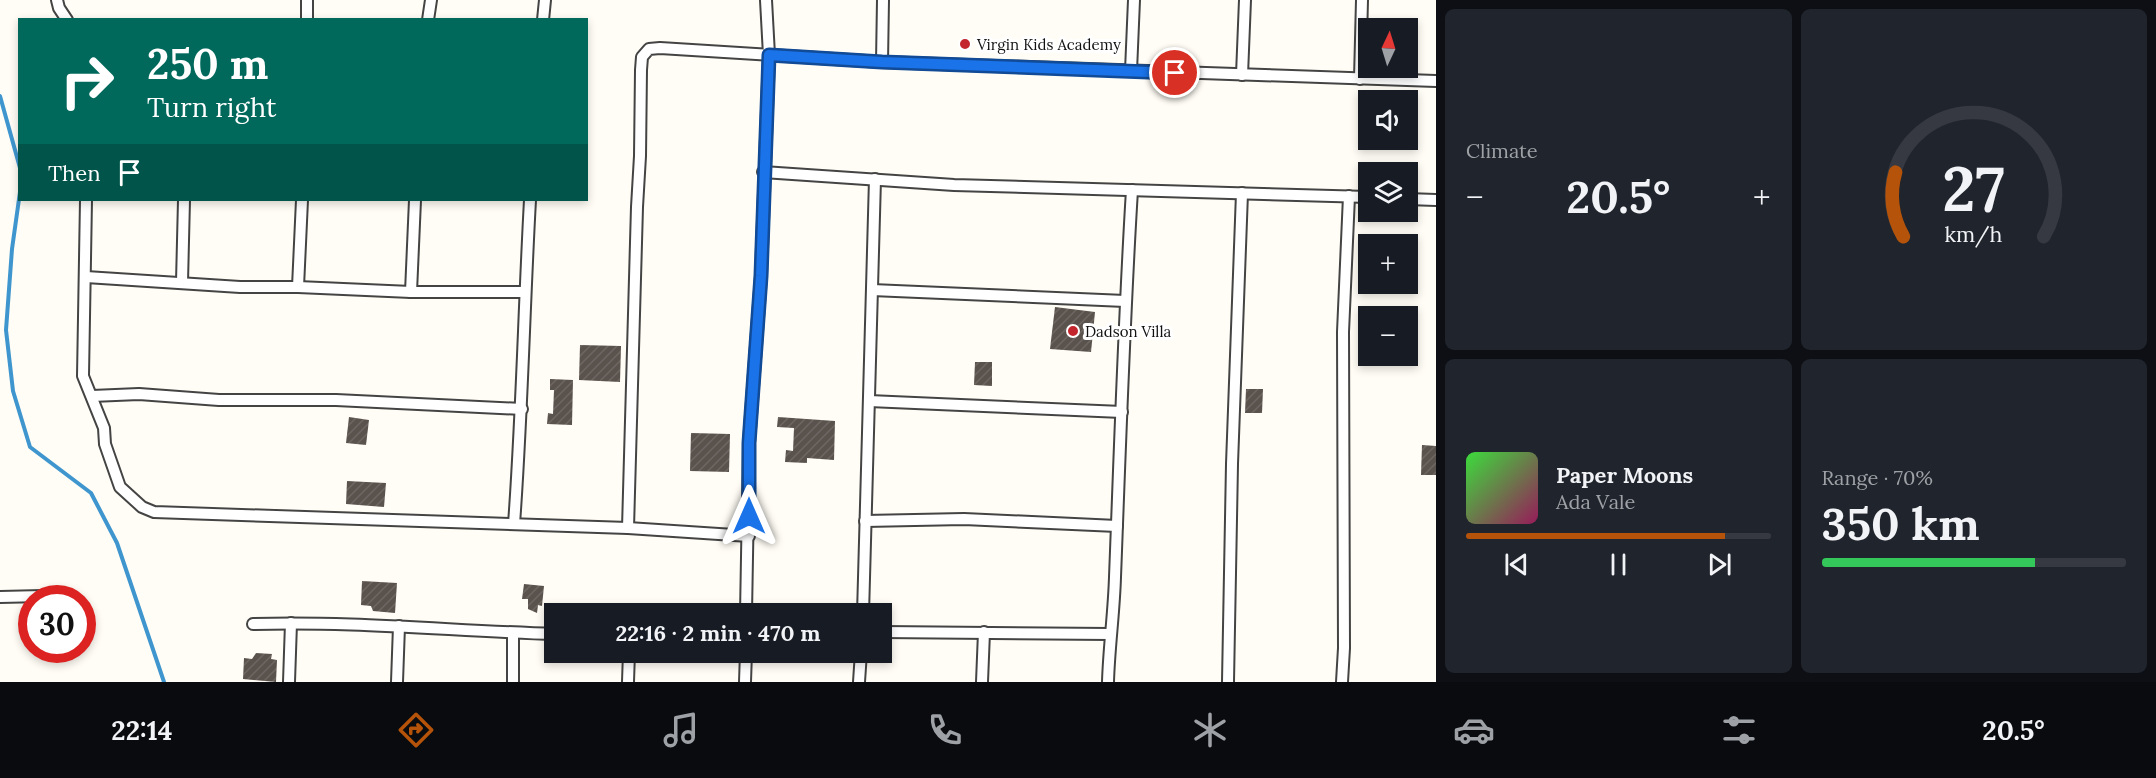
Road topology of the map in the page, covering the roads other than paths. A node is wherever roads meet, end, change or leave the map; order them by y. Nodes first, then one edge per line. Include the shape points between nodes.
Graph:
1 (57, 0) edge
2 (307, 0) edge
3 (431, 0) edge
4 (545, 0) edge
5 (766, 0) edge
6 (883, 0) edge
7 (1134, 0) edge
8 (1245, 0) edge
9 (1362, 0) edge
10 (66, 18) edge
11 (307, 18) edge
12 (428, 18) edge
13 (543, 18) edge
14 (769, 55) junction
15 (882, 62) junction
16 (1131, 71) junction
17 (1242, 75) junction
18 (1360, 79) junction
19 (1436, 81) edge
20 (763, 172) junction
21 (875, 179) junction
22 (1132, 190) junction
23 (1242, 193) junction
24 (1349, 196) junction
25 (1358, 196) edge
26 (1418, 199) edge
27 (1436, 200) edge
28 (86, 201) edge
29 (184, 201) edge
30 (302, 201) edge
31 (415, 201) edge
32 (530, 201) edge
33 (86, 277) junction
34 (182, 282) junction
35 (298, 287) junction
36 (872, 290) junction
37 (411, 292) junction
38 (525, 292) junction
39 (1125, 301) junction
40 (92, 396) junction
41 (868, 401) junction
42 (522, 409) junction
43 (1122, 412) junction
44 (865, 521) junction
45 (514, 524) junction
46 (1117, 526) junction
47 (628, 528) junction
48 (749, 536) junction
49 (0, 597) edge
50 (18, 597) edge
51 (746, 603) edge
52 (863, 603) edge
53 (291, 623) junction
54 (253, 624) dead end
55 (399, 626) junction
56 (892, 632) edge
57 (984, 632) junction
58 (513, 633) junction
59 (544, 634) edge
60 (1110, 634) junction
61 (629, 663) edge
62 (746, 663) edge
63 (860, 663) edge
64 (289, 682) edge
65 (397, 682) edge
66 (513, 682) edge
67 (628, 682) edge
68 (745, 682) edge
69 (859, 682) edge
70 (982, 682) edge
71 (1108, 682) edge
72 (1228, 682) edge
73 (1342, 682) edge

1 - 10 street
2 - 11 street
3 - 12 street
4 - 13 street
5 - 14 street
6 - 15 street
7 - 16 street
8 - 17 street
9 - 18 street
14 - 15 street
14 - 20 street
14 - 47 street via 660,48 650,49 642,57
15 - 16 street
16 - 17 street
17 - 18 street
18 - 19 street
20 - 21 street
20 - 48 street via 761,276 749,443
21 - 22 street
21 - 36 street
22 - 23 street
22 - 39 street
23 - 24 street
23 - 72 street
24 - 25 street
24 - 73 street via 1343,332
26 - 27 street
28 - 33 street
29 - 34 street
30 - 35 street
31 - 37 street
32 - 38 street
33 - 34 street
33 - 40 street via 83,376
34 - 35 street
35 - 37 street
36 - 39 street
36 - 41 street
37 - 38 street
38 - 42 street
39 - 43 street
40 - 42 street via 139,394
40 - 45 street via 120,487 142,507 154,512
41 - 43 street
41 - 44 street
42 - 45 street
43 - 46 street
44 - 46 street via 964,519
44 - 52 street
45 - 47 street
46 - 60 street
47 - 48 street
48 - 51 street
49 - 50 street
53 - 54 street
53 - 55 street
53 - 64 street
55 - 58 street
55 - 65 street
56 - 57 street
57 - 60 street
57 - 70 street
58 - 59 street
58 - 66 street
60 - 71 street
61 - 67 street
62 - 68 street
63 - 69 street

